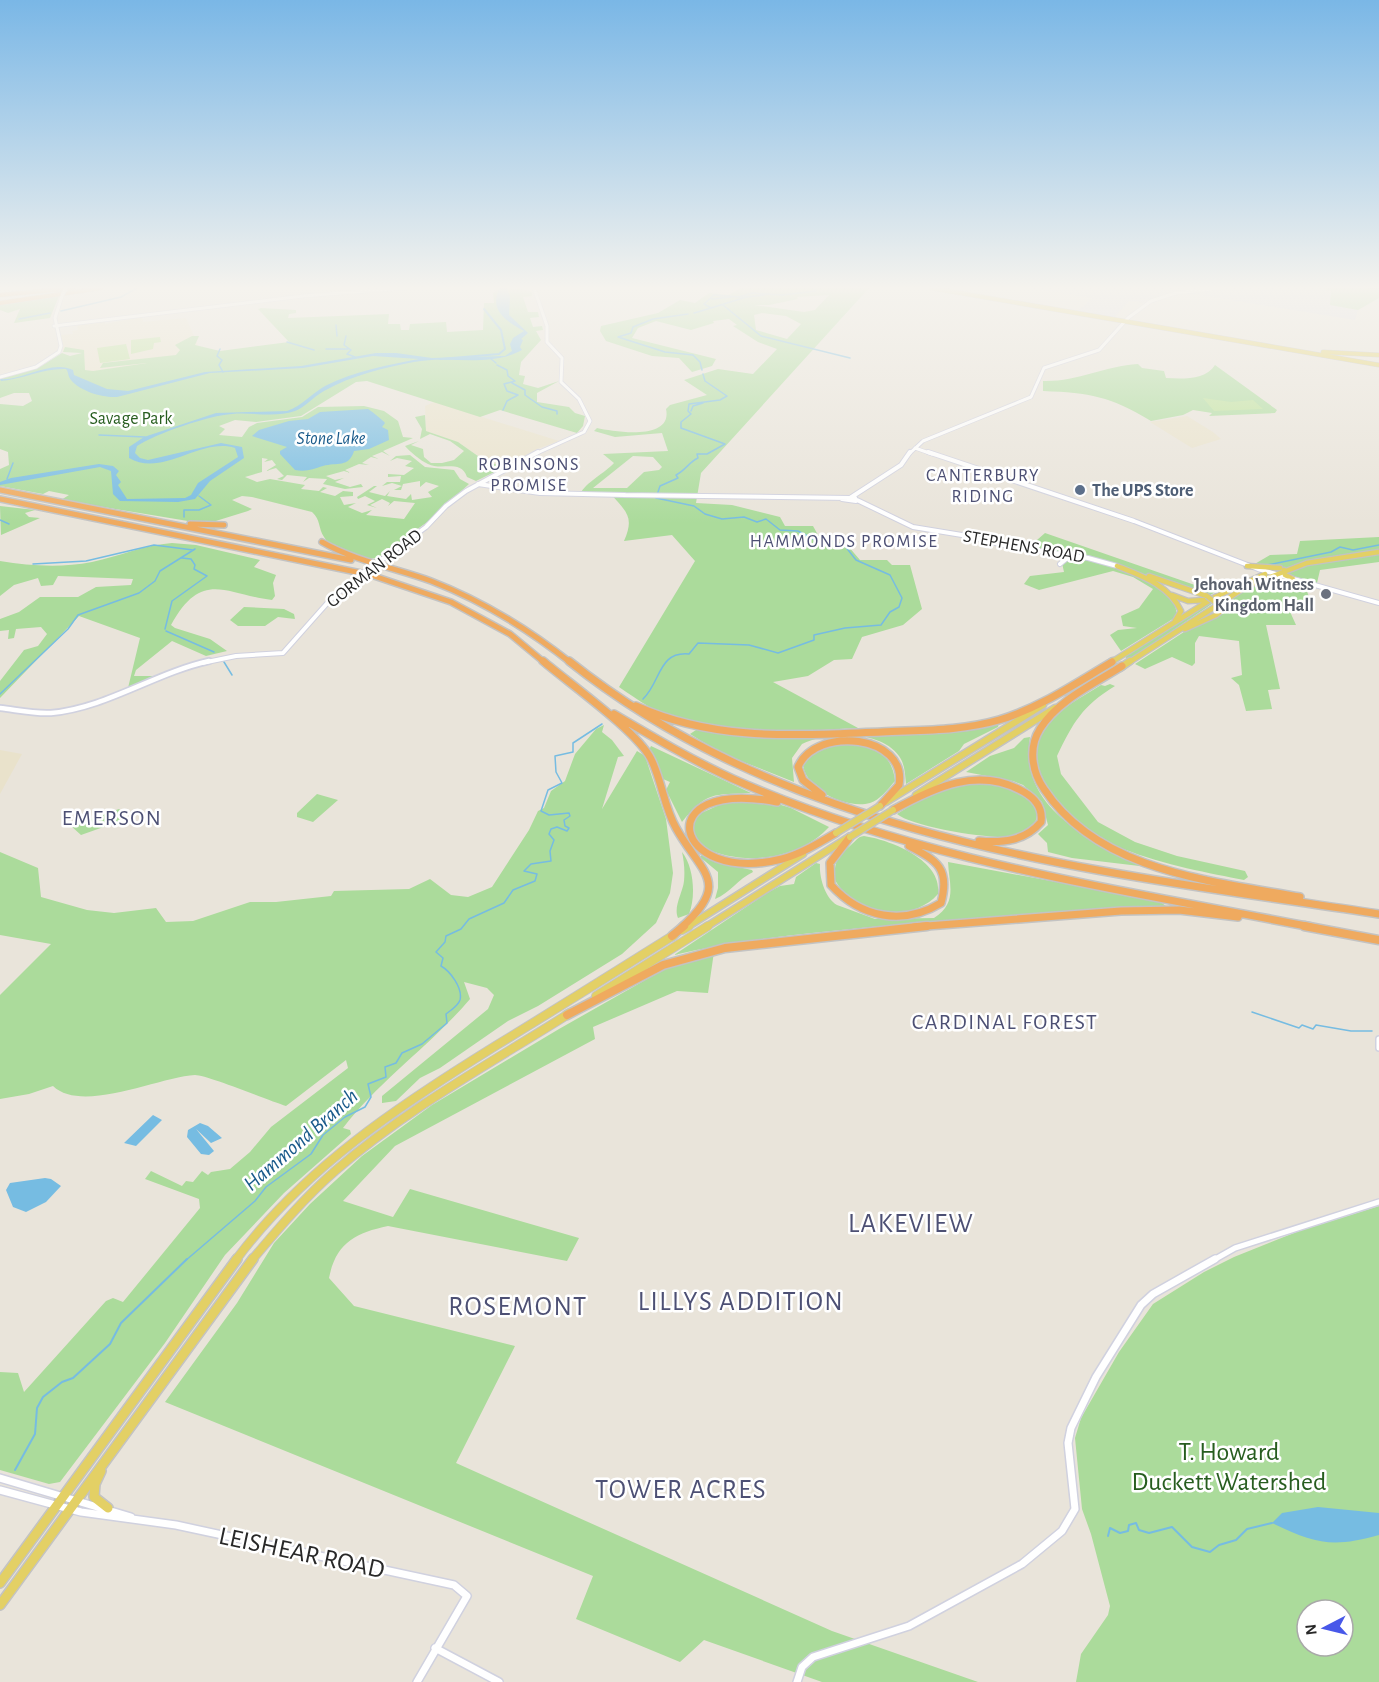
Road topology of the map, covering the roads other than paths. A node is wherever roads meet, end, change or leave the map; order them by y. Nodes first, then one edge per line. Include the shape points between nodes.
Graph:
1 (37, 366) edge
2 (562, 366) edge
3 (1049, 366) edge
4 (0, 377) edge
5 (917, 450) junction
6 (478, 484) junction
7 (1, 490) edge
8 (858, 492) junction
9 (0, 499) edge
10 (849, 499) junction
11 (856, 500) junction
12 (60, 512) junction
13 (113, 513) junction
14 (99, 523) dead end
15 (224, 525) dead end
16 (198, 542) dead end
17 (322, 542) dead end
18 (1048, 552) junction
19 (1379, 552) edge
20 (279, 555) junction
21 (1022, 556) dead end
22 (1088, 558) junction
23 (1317, 561) junction
24 (1060, 564) dead end
25 (1117, 566) junction
26 (1247, 566) junction
27 (1293, 566) junction
28 (1284, 570) junction
29 (1140, 573) junction
30 (1271, 574) junction
31 (1260, 576) junction
32 (1293, 579) junction
33 (437, 584) junction
34 (1215, 597) junction
35 (1379, 603) edge
36 (1150, 639) junction
37 (1160, 642) junction
38 (562, 655) junction
39 (1112, 662) junction
40 (1122, 666) junction
41 (575, 687) junction
42 (0, 708) edge
43 (831, 802) junction
44 (880, 806) junction
45 (893, 810) junction
46 (825, 816) junction
47 (918, 830) junction
48 (836, 833) junction
49 (849, 837) junction
50 (896, 839) junction
51 (1379, 914) edge
52 (672, 936) junction
53 (1375, 939) edge
54 (567, 1015) junction
55 (1379, 1039) edge
56 (1379, 1048) edge
57 (1379, 1202) edge
58 (109, 1455) junction
59 (0, 1478) edge
60 (0, 1490) edge
61 (63, 1497) junction
62 (56, 1506) junction
63 (73, 1506) junction
64 (108, 1508) junction
65 (133, 1518) junction
66 (0, 1583) edge
67 (0, 1605) edge
68 (435, 1648) junction
69 (417, 1682) edge
70 (499, 1682) edge
71 (797, 1682) edge

1 - 4 street
2 - 6 street, GORMAN ROAD via 561,382 583,404 590,418 586,429
3 - 5 street via 1040,372 1036,392 1028,398 920,443
5 - 8 street
5 - 26 street via 933,452 1141,524
6 - 10 street via 540,493
6 - 42 street, GORMAN ROAD, bridge via 354,579 283,653 181,669 102,701 61,711
7 - 13 highway
8 - 10 street
8 - 11 street
9 - 12 highway
10 - 11 street, STEPHENS ROAD
11 - 18 street, STEPHENS ROAD via 913,527
12 - 14 highway
12 - 20 highway
13 - 15 highway via 196,525
13 - 33 highway via 355,561
16 - 20 highway
17 - 33 highway via 345,554
18 - 21 street via 1028,552
18 - 22 street, STEPHENS ROAD
19 - 23 main road
20 - 41 highway via 381,578 450,602 516,638
22 - 24 street via 1069,558
22 - 25 street, STEPHENS ROAD
23 - 27 main road
23 - 28 main road
25 - 29 main road
25 - 36 main road via 1158,585 1180,608 1178,618
26 - 27 main road via 1272,570
26 - 30 street
26 - 31 main road via 1260,572
27 - 30 main road
28 - 30 main road
28 - 32 main road
29 - 34 main road via 1183,601
29 - 37 main road, bridge via 1207,596 1220,606 1216,615
30 - 31 main road
30 - 32 street
30 - 37 main road via 1231,594
31 - 34 main road
32 - 35 street
33 - 38 highway via 506,615
34 - 36 main road
36 - 39 main road
37 - 40 main road
38 - 39 highway via 654,715 696,728 749,735 942,729 981,724 1024,710
38 - 43 highway via 617,698 674,733 749,771
39 - 44 main road
40 - 45 main road
40 - 51 highway via 1054,714 1038,734 1032,756 1035,772 1058,810 1102,843 1151,864
41 - 46 highway via 681,754
41 - 52 highway via 648,753 675,827 707,876 709,891 705,903 697,916
43 - 44 highway via 802,780 798,760 815,745 854,741 882,750 899,768 899,785
43 - 47 highway
44 - 48 main road, bridge
45 - 47 highway via 937,786 976,780 1018,788 1042,812 1041,822 1034,830 1006,841 977,841
45 - 49 main road, bridge
46 - 48 highway via 768,800 731,798 702,808 689,822 688,832 695,845 712,855 756,863 794,855
46 - 50 highway
47 - 51 highway via 1065,863
48 - 52 main road
49 - 50 highway via 834,852 829,865 831,881 839,894 860,909 902,918 934,908 947,887 940,868 928,856
49 - 54 main road
50 - 53 highway via 1020,869
52 - 61 main road via 412,1098 319,1170 254,1236
53 - 54 highway via 1179,910 941,924 700,953 651,970
54 - 58 main road via 404,1117 316,1189 250,1261
55 - 56 street
57 - 71 street via 1235,1248 1153,1294 1141,1305 1096,1377 1071,1428 1068,1443 1075,1509 1062,1531 1022,1564 909,1626 813,1658 802,1667
58 - 63 main road
58 - 64 main road via 94,1491 97,1500
59 - 61 street, LEISHEAR ROAD
60 - 62 street, LEISHEAR ROAD
61 - 62 main road
61 - 63 street, LEISHEAR ROAD
62 - 63 street, LEISHEAR ROAD
62 - 66 main road
63 - 64 street, LEISHEAR ROAD
63 - 65 street, LEISHEAR ROAD via 114,1518
63 - 67 main road
64 - 65 street, LEISHEAR ROAD
65 - 68 street, LEISHEAR ROAD via 443,1582 460,1589 467,1596
68 - 69 street
68 - 70 street

